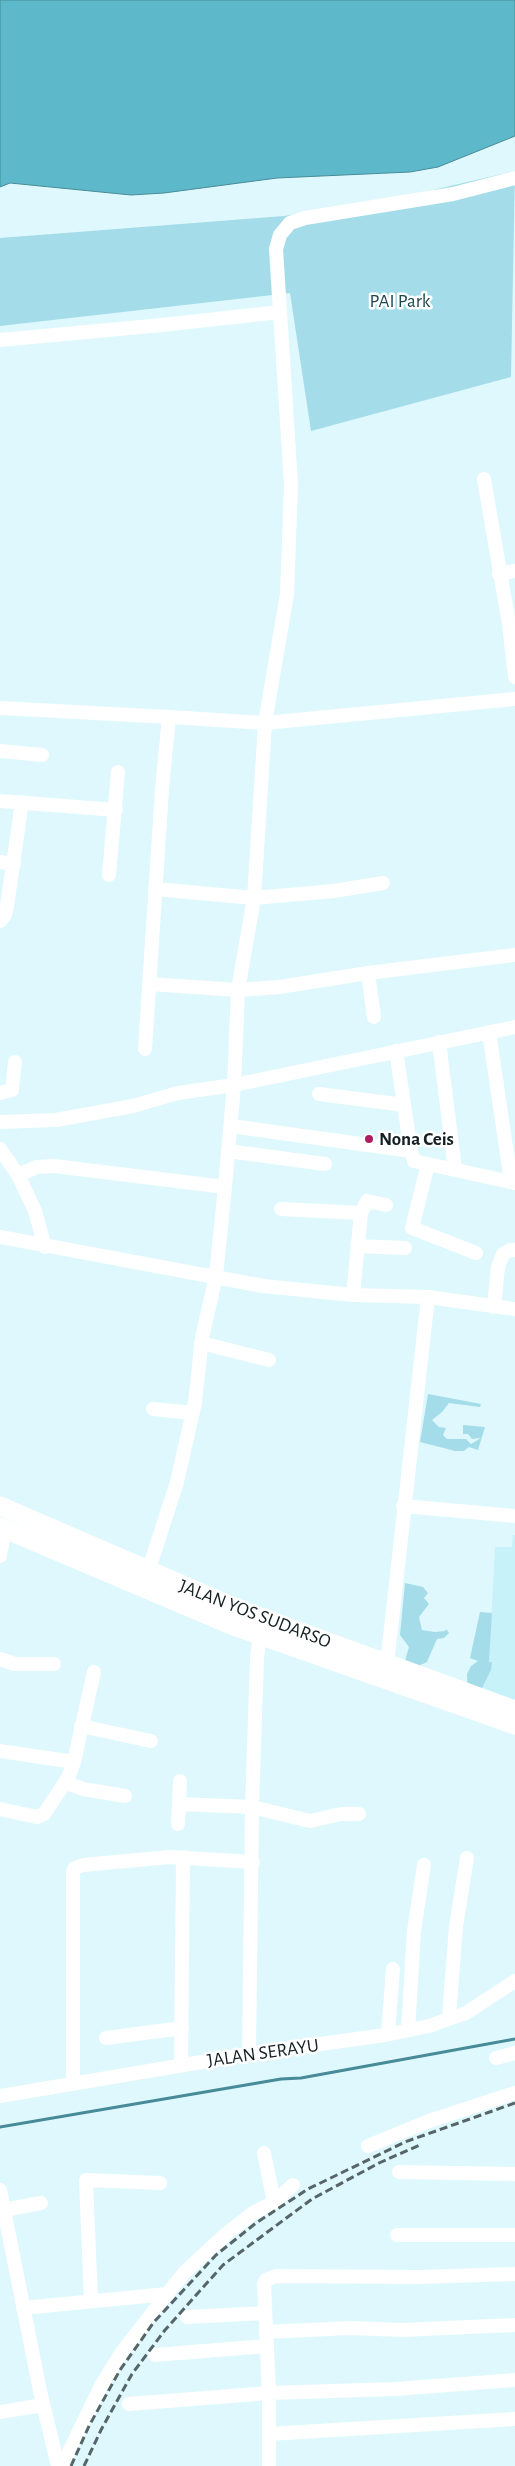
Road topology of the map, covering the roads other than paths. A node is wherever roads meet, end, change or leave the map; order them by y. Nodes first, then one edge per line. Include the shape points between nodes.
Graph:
1 (515, 178) edge
2 (280, 312) junction
3 (0, 340) edge
4 (484, 479) dead end
5 (515, 571) edge
6 (499, 574) junction
7 (512, 624) edge
8 (515, 677) edge
9 (515, 699) edge
10 (0, 708) edge
11 (169, 717) junction
12 (265, 723) junction
13 (0, 751) edge
14 (42, 755) dead end
15 (118, 772) dead end
16 (0, 801) edge
17 (22, 802) junction
18 (116, 810) junction
19 (7, 863) edge
20 (109, 875) dead end
21 (383, 884) dead end
22 (155, 889) junction
23 (254, 898) junction
24 (0, 921) edge
25 (515, 954) edge
26 (368, 973) junction
27 (150, 984) junction
28 (238, 990) junction
29 (374, 1018) dead end
30 (515, 1027) edge
31 (489, 1032) junction
32 (439, 1042) junction
33 (145, 1048) dead end
34 (396, 1051) junction
35 (14, 1062) dead end
36 (234, 1085) junction
37 (0, 1093) edge
38 (319, 1094) dead end
39 (404, 1105) junction
40 (0, 1122) edge
41 (231, 1126) junction
42 (0, 1149) edge
43 (228, 1151) junction
44 (411, 1151) junction
45 (325, 1164) dead end
46 (428, 1164) junction
47 (455, 1169) junction
48 (18, 1175) junction
49 (513, 1182) edge
50 (225, 1187) junction
51 (386, 1205) dead end
52 (281, 1209) dead end
53 (361, 1213) junction
54 (0, 1237) edge
55 (45, 1246) junction
56 (357, 1246) junction
57 (405, 1248) dead end
58 (515, 1250) edge
59 (476, 1253) dead end
60 (216, 1276) junction
61 (353, 1295) junction
62 (428, 1297) junction
63 (494, 1307) junction
64 (515, 1309) edge
65 (201, 1343) junction
66 (269, 1360) dead end
67 (153, 1409) dead end
68 (193, 1413) junction
69 (0, 1506) edge
70 (403, 1506) junction
71 (515, 1516) edge
72 (3, 1528) edge
73 (0, 1556) edge
74 (145, 1580) junction
75 (260, 1634) junction
76 (0, 1659) edge
77 (54, 1664) dead end
78 (387, 1664) junction
79 (94, 1672) dead end
80 (515, 1710) edge
81 (515, 1725) edge
82 (81, 1726) junction
83 (151, 1741) dead end
84 (0, 1751) edge
85 (74, 1762) junction
86 (180, 1781) dead end
87 (65, 1782) junction
88 (125, 1796) dead end
89 (179, 1804) junction
90 (252, 1807) junction
91 (0, 1809) edge
92 (358, 1814) dead end
93 (178, 1824) dead end
94 (183, 1858) junction
95 (468, 1858) dead end
96 (253, 1862) junction
97 (424, 1865) dead end
98 (393, 1969) dead end
99 (515, 1981) edge
100 (449, 2018) junction
101 (182, 2028) junction
102 (408, 2030) junction
103 (388, 2034) junction
104 (106, 2038) dead end
105 (515, 2053) edge
106 (249, 2054) junction
107 (496, 2058) dead end
108 (181, 2065) junction
109 (73, 2084) junction
110 (515, 2093) edge
111 (0, 2096) edge
112 (368, 2146) dead end
113 (264, 2153) dead end
114 (399, 2172) dead end
115 (515, 2174) edge
116 (160, 2183) dead end
117 (293, 2185) dead end
118 (0, 2190) edge
119 (41, 2202) dead end
120 (274, 2202) junction
121 (4, 2210) junction
122 (397, 2235) dead end
123 (515, 2235) edge
124 (515, 2274) edge
125 (167, 2294) junction
126 (92, 2301) junction
127 (23, 2308) junction
128 (265, 2313) junction
129 (187, 2317) dead end
130 (515, 2325) edge
131 (267, 2339) junction
132 (155, 2355) dead end
133 (515, 2380) edge
134 (269, 2393) junction
135 (129, 2404) dead end
136 (43, 2405) junction
137 (0, 2412) edge
138 (515, 2419) edge
139 (270, 2434) junction
140 (60, 2466) edge
141 (269, 2466) edge

1 - 2 street via 453,194 305,218 290,224 280,235 276,249
2 - 3 street
2 - 12 street via 291,485 287,594
4 - 6 street
5 - 6 street
6 - 7 street
7 - 8 street
9 - 12 street
10 - 11 street
11 - 12 street
11 - 22 street
12 - 23 street
13 - 14 street
15 - 18 street
16 - 17 street
17 - 18 street
17 - 19 street
18 - 20 street
19 - 24 street via 5,915
21 - 23 street
22 - 23 street
22 - 27 street
23 - 28 street
25 - 26 street
26 - 28 street
26 - 29 street
27 - 28 street
27 - 33 street
28 - 36 street
30 - 31 street
31 - 32 street
31 - 49 street
32 - 34 street
32 - 47 street
34 - 36 street
34 - 39 street
35 - 37 street via 12,1090
36 - 40 street via 178,1093 133,1106 56,1120
36 - 41 street
38 - 39 street
39 - 44 street
41 - 43 street
41 - 44 street
42 - 48 street
43 - 45 street
43 - 50 street
44 - 46 street via 414,1161
46 - 47 street
46 - 59 street via 412,1228
47 - 49 street
48 - 50 street via 37,1167 54,1166
48 - 55 street via 35,1211
50 - 60 street
51 - 53 street via 367,1201
52 - 53 street
53 - 56 street
54 - 55 street
55 - 60 street
56 - 57 street
56 - 61 street
58 - 63 street via 504,1254 498,1267
60 - 61 street via 263,1286
60 - 65 street
61 - 62 street
62 - 63 street
62 - 70 street
63 - 64 street
65 - 66 street
65 - 68 street
67 - 68 street
68 - 74 street via 177,1482
69 - 74 highway, JALAN YOS SUDARSO via 88,1543
70 - 71 street
70 - 78 street
72 - 73 street
72 - 74 highway, JALAN YOS SUDARSO
74 - 75 highway, JALAN YOS SUDARSO via 231,1625
74 - 78 highway, JALAN YOS SUDARSO
75 - 81 highway, JALAN YOS SUDARSO
75 - 90 street
76 - 77 street via 15,1664
78 - 80 highway, JALAN YOS SUDARSO
79 - 82 street
82 - 83 street
82 - 85 street
84 - 85 street
85 - 87 street
86 - 89 street
87 - 88 street via 83,1789
87 - 91 street via 41,1817
89 - 90 street
89 - 93 street
90 - 92 street via 310,1821
90 - 96 street
94 - 96 street
94 - 101 street
94 - 109 street via 83,1865 73,1872
95 - 100 street via 456,1926
96 - 106 street
97 - 102 street via 414,1931
98 - 103 street
99 - 100 street, JALAN SERAYU via 466,2013
100 - 102 street, JALAN SERAYU
101 - 104 street
101 - 108 street
102 - 103 street, JALAN SERAYU
103 - 106 street, JALAN SERAYU
105 - 107 street
106 - 108 street, JALAN SERAYU
108 - 109 street, JALAN SERAYU
109 - 111 street, JALAN SERAYU
110 - 112 street via 429,2121
113 - 120 street
114 - 115 street
116 - 126 street via 86,2180
117 - 120 street
118 - 121 street
119 - 121 street
120 - 125 street via 226,2234 185,2272
121 - 127 street
122 - 123 street
124 - 128 street via 271,2277 264,2284
125 - 126 street
125 - 140 street via 122,2352
126 - 127 street
127 - 136 street
128 - 129 street
128 - 131 street
130 - 131 street
131 - 132 street
131 - 134 street
133 - 134 street via 395,2389
134 - 135 street
134 - 139 street
136 - 137 street
136 - 140 street
138 - 139 street
139 - 141 street

